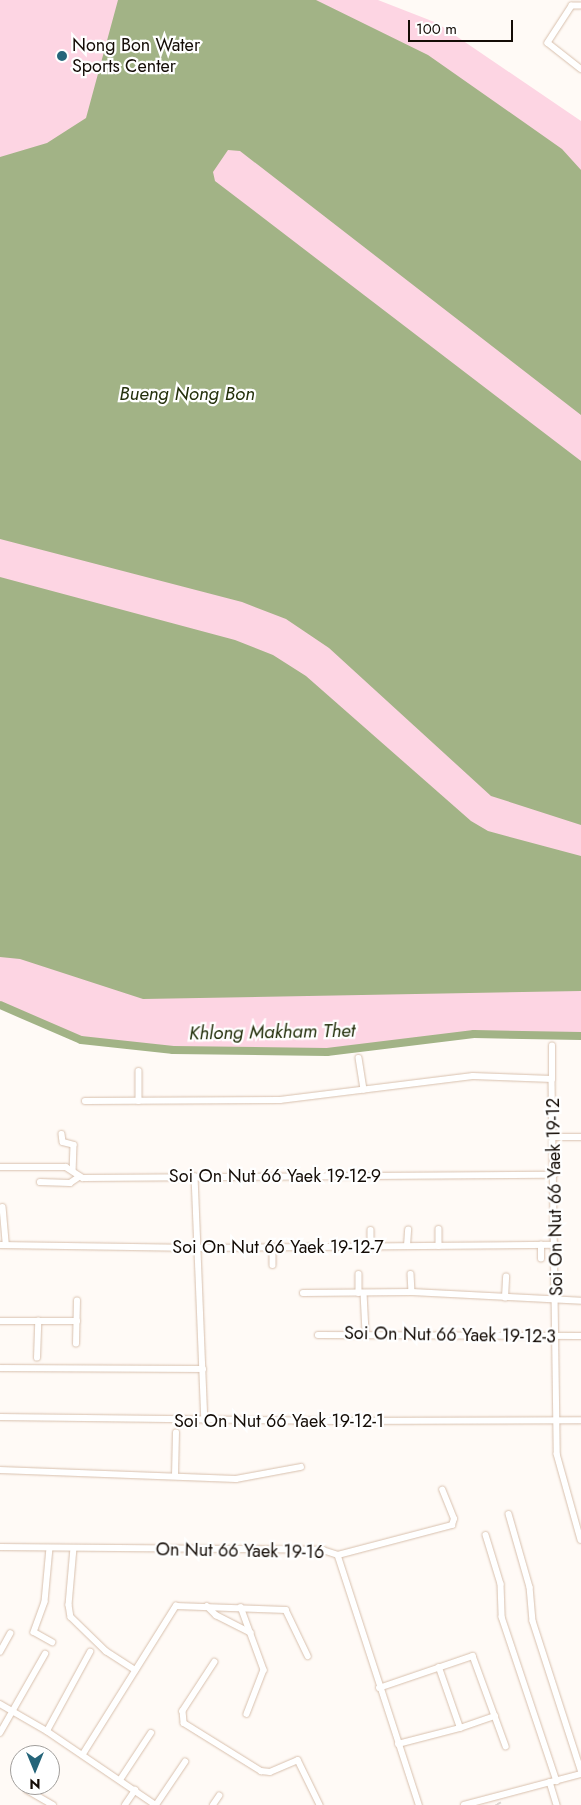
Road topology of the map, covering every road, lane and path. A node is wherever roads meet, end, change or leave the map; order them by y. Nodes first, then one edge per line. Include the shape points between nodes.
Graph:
1 (581, 6) edge
2 (581, 69) edge
3 (552, 1046) dead end
4 (359, 1058) dead end
5 (138, 1071) dead end
6 (552, 1080) junction
7 (364, 1090) junction
8 (85, 1101) dead end
9 (139, 1101) junction
10 (62, 1134) dead end
11 (555, 1137) junction
12 (581, 1137) edge
13 (0, 1167) edge
14 (73, 1170) junction
15 (554, 1174) junction
16 (195, 1176) junction
17 (79, 1177) junction
18 (40, 1182) dead end
19 (3, 1207) dead end
20 (439, 1229) dead end
21 (371, 1230) dead end
22 (408, 1230) dead end
23 (3, 1245) edge
24 (541, 1245) junction
25 (556, 1245) junction
26 (371, 1246) junction
27 (407, 1246) junction
28 (439, 1246) junction
29 (273, 1247) junction
30 (198, 1248) junction
31 (540, 1259) dead end
32 (273, 1265) dead end
33 (359, 1274) dead end
34 (411, 1274) dead end
35 (506, 1277) dead end
36 (412, 1292) junction
37 (362, 1293) junction
38 (304, 1294) dead end
39 (505, 1298) junction
40 (77, 1301) dead end
41 (581, 1301) edge
42 (557, 1302) junction
43 (0, 1321) edge
44 (38, 1321) junction
45 (77, 1321) junction
46 (366, 1333) junction
47 (318, 1335) dead end
48 (581, 1336) edge
49 (557, 1337) junction
50 (76, 1344) dead end
51 (37, 1358) dead end
52 (0, 1368) edge
53 (203, 1369) junction
54 (0, 1417) edge
55 (205, 1420) junction
56 (581, 1420) edge
57 (558, 1422) junction
58 (176, 1432) dead end
59 (301, 1467) dead end
60 (0, 1470) edge
61 (175, 1476) junction
62 (442, 1490) dead end
63 (510, 1514) dead end
64 (486, 1535) dead end
65 (581, 1540) edge
66 (0, 1547) edge
67 (50, 1548) junction
68 (74, 1548) junction
69 (338, 1555) junction
70 (207, 1606) junction
71 (241, 1607) junction
72 (251, 1633) junction
73 (10, 1634) dead end
74 (52, 1642) dead end
75 (0, 1652) edge
76 (90, 1652) dead end
77 (44, 1654) dead end
78 (308, 1656) dead end
79 (215, 1662) dead end
80 (439, 1668) junction
81 (135, 1670) junction
82 (379, 1688) junction
83 (0, 1704) edge
84 (13, 1711) junction
85 (247, 1714) dead end
86 (495, 1716) junction
87 (460, 1728) junction
88 (48, 1731) junction
89 (0, 1733) edge
90 (152, 1733) dead end
91 (398, 1744) junction
92 (506, 1746) dead end
93 (82, 1754) junction
94 (185, 1762) dead end
95 (581, 1770) edge
96 (581, 1774) edge
97 (120, 1780) junction
98 (553, 1782) junction
99 (135, 1790) junction
100 (36, 1795) edge
101 (219, 1796) dead end
102 (496, 1797) junction
103 (498, 1803) dead end
104 (53, 1805) edge
105 (125, 1805) edge
106 (213, 1805) edge
107 (320, 1805) edge
108 (419, 1805) edge
109 (464, 1805) edge
110 (557, 1805) edge

1 - 2 street via 572,6 548,43
3 - 6 street
4 - 7 street
5 - 9 street
6 - 7 street, Soi On Nut 66 Yaek 19-12 via 473,1076
6 - 11 street, Soi On Nut 66 Yaek 19-12
7 - 9 street, Soi On Nut 66 Yaek 19-12 via 280,1100
8 - 9 street, Soi On Nut 66 Yaek 19-12
10 - 14 street via 63,1142 74,1145
11 - 12 street
11 - 15 street, Soi On Nut 66 Yaek 19-12
13 - 14 street
14 - 17 street
15 - 16 street, Soi On Nut 66 Yaek 19-12-9
15 - 25 street, Soi On Nut 66 Yaek 19-12
16 - 17 street, Soi On Nut 66 Yaek 19-12-9
16 - 30 street
17 - 18 street, Soi On Nut 66 Yaek 19-12-9 via 70,1183
19 - 23 street
20 - 28 street
21 - 26 street
22 - 27 street
23 - 30 street, Soi On Nut 66 Yaek 19-12-7
24 - 25 street, Soi On Nut 66 Yaek 19-12-7
24 - 28 street, Soi On Nut 66 Yaek 19-12-7
24 - 31 street
25 - 42 street, Soi On Nut 66 Yaek 19-12
26 - 27 street, Soi On Nut 66 Yaek 19-12-7
26 - 29 street, Soi On Nut 66 Yaek 19-12-7
27 - 28 street, Soi On Nut 66 Yaek 19-12-7
29 - 30 street, Soi On Nut 66 Yaek 19-12-7
29 - 32 street
30 - 53 street
33 - 37 street
34 - 36 street
35 - 39 street
36 - 37 street
36 - 39 street
37 - 38 street
37 - 46 street
39 - 42 street
40 - 45 street
41 - 42 street
42 - 49 street, Soi On Nut 66 Yaek 19-12
43 - 44 street
44 - 45 street
44 - 51 street
45 - 50 street
46 - 47 street, Soi On Nut 66 Yaek 19-12-3
46 - 49 street, Soi On Nut 66 Yaek 19-12-3
48 - 49 street, Soi On Nut 66 Yaek 19-12-3
49 - 57 street, Soi On Nut 66 Yaek 19-12
52 - 53 street
53 - 55 street
54 - 55 street, Soi On Nut 66 Yaek 19-12-1
55 - 57 street, Soi On Nut 66 Yaek 19-12-1
56 - 57 street, Soi On Nut 66 Yaek 19-12-1
57 - 65 street, Soi On Nut 66 Yaek 19-12 via 558,1464
58 - 61 street
59 - 61 street via 249,1478
60 - 61 street
62 - 69 street via 454,1519 452,1525
63 - 95 street via 530,1587 533,1621
64 - 98 street via 501,1584 502,1617
66 - 67 street, On Nut 66 Yaek 19-16
67 - 68 street, On Nut 66 Yaek 19-16
67 - 74 street via 45,1602 34,1632
68 - 69 street, On Nut 66 Yaek 19-16 via 323,1550
68 - 81 street via 71,1616 100,1646
69 - 82 street, On Nut 66 Yaek 19-16
70 - 71 street
70 - 72 street via 216,1615
70 - 81 street via 180,1605 173,1609
71 - 72 street
71 - 78 street via 288,1612
72 - 85 street via 264,1670
73 - 75 street
76 - 88 street
77 - 84 street
79 - 107 street via 182,1711 184,1723 261,1772 270,1772 298,1760
80 - 82 street
80 - 86 street via 473,1656
80 - 87 street
81 - 93 street
82 - 91 street, On Nut 66 Yaek 19-16
83 - 84 street
84 - 88 street
84 - 89 street
86 - 87 street
86 - 92 street
87 - 91 street
88 - 93 street
90 - 97 street
91 - 108 street, On Nut 66 Yaek 19-16
93 - 97 street
94 - 99 street via 156,1805
96 - 98 street
97 - 99 street
98 - 102 street
98 - 110 street
99 - 105 street
100 - 104 street
101 - 106 street
102 - 103 street
102 - 109 street

